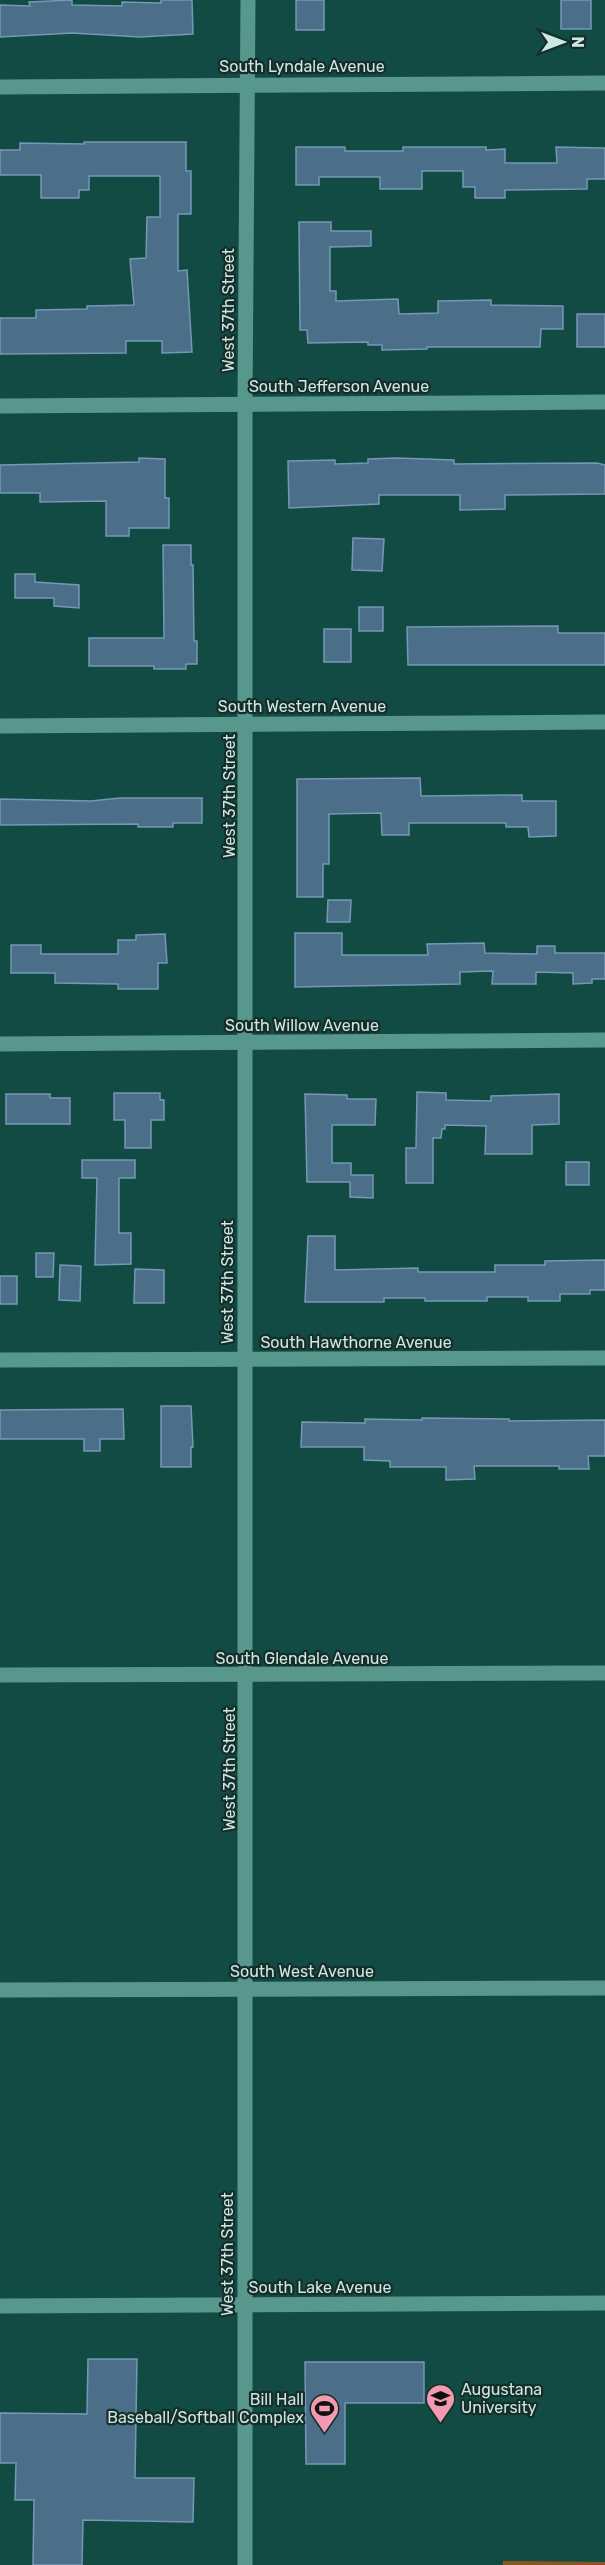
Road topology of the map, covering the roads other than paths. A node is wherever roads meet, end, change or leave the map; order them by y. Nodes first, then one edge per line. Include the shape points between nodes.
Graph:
1 (248, 0) edge
2 (605, 83) edge
3 (248, 84) junction
4 (0, 87) edge
5 (605, 402) edge
6 (245, 403) junction
7 (0, 406) edge
8 (605, 722) edge
9 (247, 724) junction
10 (0, 726) edge
11 (605, 1040) edge
12 (246, 1043) junction
13 (0, 1044) edge
14 (605, 1358) edge
15 (0, 1360) edge
16 (245, 1360) junction
17 (605, 1673) edge
18 (0, 1675) edge
19 (246, 1676) junction
20 (605, 1988) edge
21 (247, 1989) junction
22 (0, 1990) edge
23 (605, 2303) edge
24 (0, 2306) edge
25 (245, 2306) junction
26 (245, 2565) edge

1 - 3 street, West 37th Street
2 - 3 street, South Lyndale Avenue
3 - 4 street, South Lyndale Avenue
3 - 6 street, West 37th Street
5 - 6 street, South Jefferson Avenue
6 - 7 street, South Jefferson Avenue
6 - 9 street, West 37th Street
8 - 9 street, South Western Avenue
9 - 10 street, South Western Avenue
9 - 12 street, West 37th Street
11 - 12 street, South Willow Avenue
12 - 13 street, South Willow Avenue
12 - 16 street, West 37th Street
14 - 16 street, South Hawthorne Avenue
15 - 16 street, South Hawthorne Avenue
16 - 19 street, West 37th Street
17 - 19 street, South Glendale Avenue
18 - 19 street, South Glendale Avenue
19 - 21 street, West 37th Street
20 - 21 street, South West Avenue
21 - 22 street, South West Avenue
21 - 25 street, West 37th Street
23 - 25 street, South Lake Avenue
24 - 25 street, South Lake Avenue
25 - 26 street, West 37th Street

